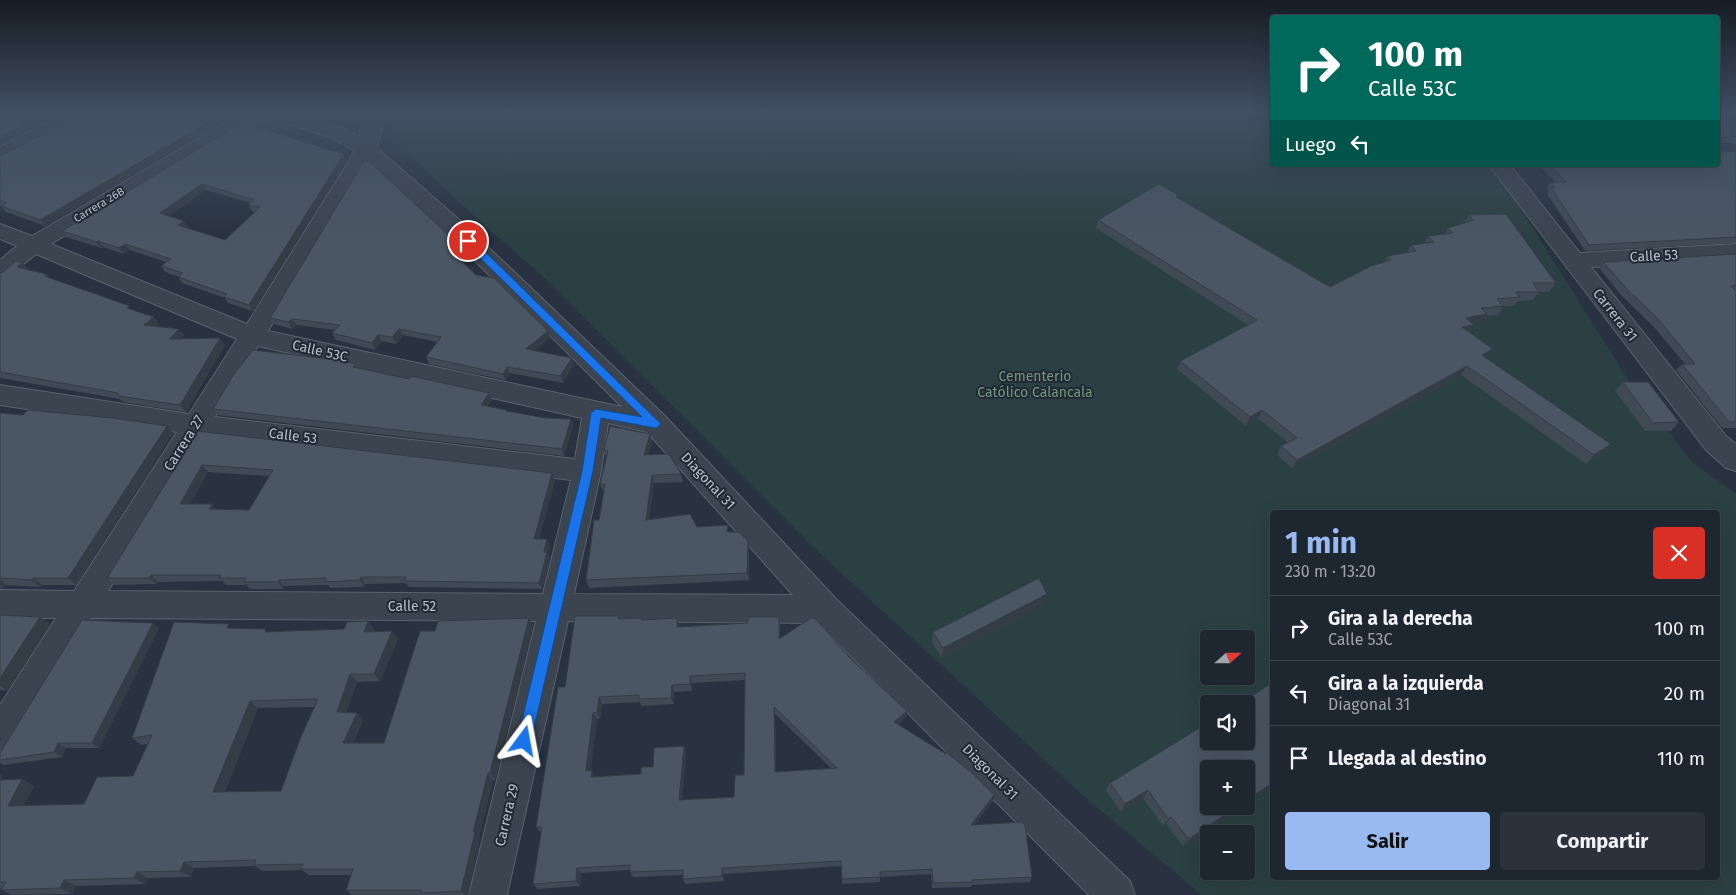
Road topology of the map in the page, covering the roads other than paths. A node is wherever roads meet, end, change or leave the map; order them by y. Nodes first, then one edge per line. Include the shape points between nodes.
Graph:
1 (184, 155) edge
2 (362, 155) edge
3 (372, 155) edge
4 (1501, 167) edge
5 (0, 231) edge
6 (33, 245) junction
7 (1736, 251) edge
8 (1573, 261) junction
9 (0, 272) edge
10 (252, 336) junction
11 (0, 395) edge
12 (596, 413) junction
13 (656, 424) junction
14 (196, 425) junction
15 (1726, 442) edge
16 (1736, 460) edge
17 (588, 471) junction
18 (0, 604) edge
19 (82, 605) junction
20 (555, 607) junction
21 (825, 608) junction
22 (0, 735) edge
23 (1104, 891) edge
24 (488, 895) edge

1 - 6 street, Carrera 26B
2 - 10 street, Carrera 27
3 - 13 street, Diagonal 31 via 455,228
4 - 8 street, Carrera 31
5 - 6 street, Calle 53C
6 - 9 street, Carrera 26B
6 - 10 street, Calle 53C
7 - 8 street, Calle 53
8 - 15 street, Carrera 31
10 - 12 street, Calle 53C
10 - 14 street, Carrera 27
11 - 14 street, Calle 53
12 - 13 street, Calle 53C
12 - 17 street, Carrera 29
13 - 21 street, Diagonal 31
14 - 17 street, Calle 53
14 - 19 street, Carrera 27
15 - 16 street, Carrera 31
17 - 20 street, Carrera 29
18 - 19 street, Calle 52
19 - 20 street, Calle 52
19 - 22 street, Carrera 27
20 - 21 street, Calle 52
20 - 24 street, Carrera 29
21 - 23 street, Diagonal 31

